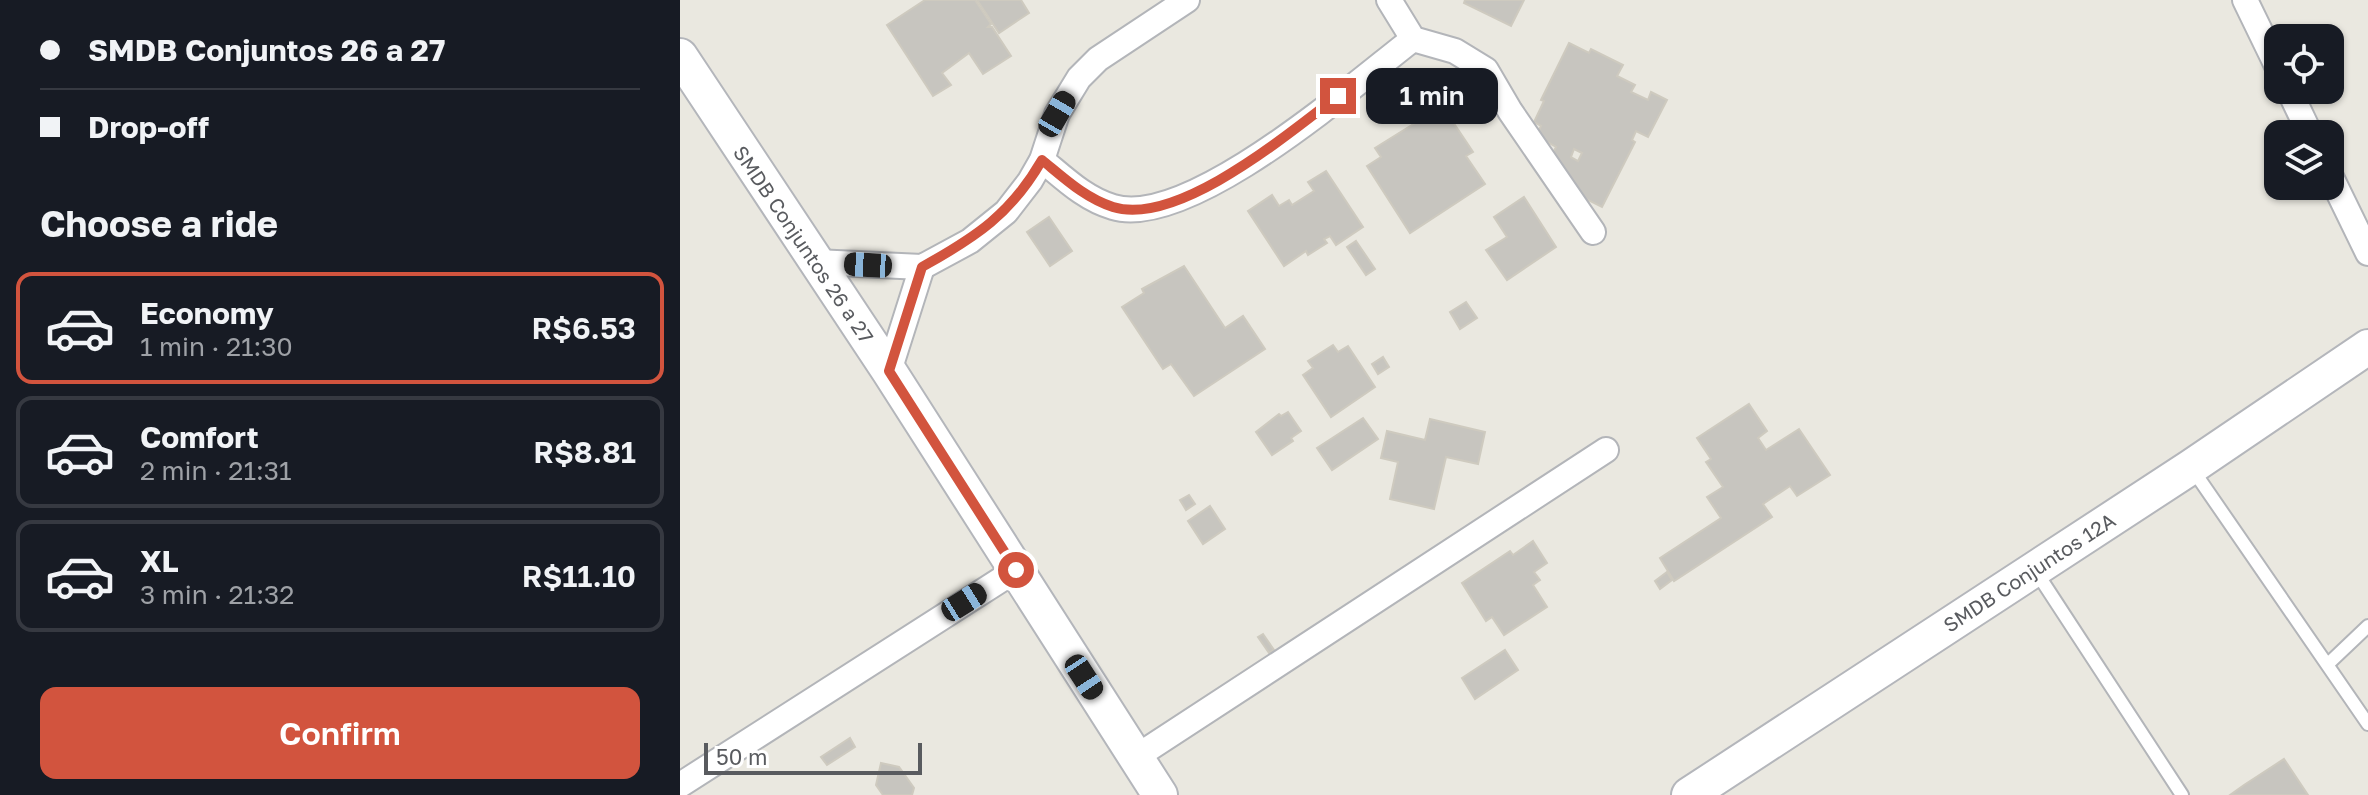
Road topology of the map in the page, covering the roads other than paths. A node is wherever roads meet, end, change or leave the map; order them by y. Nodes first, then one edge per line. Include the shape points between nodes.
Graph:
1 (1187, 0) edge
2 (1389, 0) edge
3 (2245, 0) edge
4 (1413, 39) junction
5 (2264, 39) edge
6 (680, 56) edge
7 (1042, 160) junction
8 (2342, 200) edge
9 (1593, 232) dead end
10 (2368, 253) edge
11 (815, 262) junction
12 (922, 267) junction
13 (2368, 347) edge
14 (889, 371) junction
15 (1606, 450) dead end
16 (2191, 467) junction
17 (2033, 568) junction
18 (1016, 570) junction
19 (2368, 626) edge
20 (2328, 664) junction
21 (2368, 724) edge
22 (1136, 757) junction
23 (680, 785) edge
24 (1711, 789) edge
25 (1160, 795) edge
26 (2182, 795) edge

1 - 7 street via 1098,59 1079,78 1057,114
2 - 4 street
3 - 5 street
4 - 7 street via 1218,182 1178,201 1116,208 1084,195
4 - 9 street via 1455,51 1486,70
6 - 11 street, SMDB Conjuntos 26 a 27
7 - 12 street via 1006,212 970,241
8 - 10 street
11 - 12 street
11 - 14 street, SMDB Conjuntos 26 a 27
12 - 14 street
13 - 16 street, SMDB Conjuntos 12A
14 - 18 street, SMDB Conjuntos 26 a 27
15 - 22 street
16 - 17 street, SMDB Conjuntos 12A
16 - 20 lane
17 - 24 street, SMDB Conjuntos 12A
17 - 26 lane
18 - 22 street, SMDB Conjuntos 26 a 27
18 - 23 street
19 - 20 lane
20 - 21 lane
22 - 25 street, SMDB Conjuntos 26 a 27

